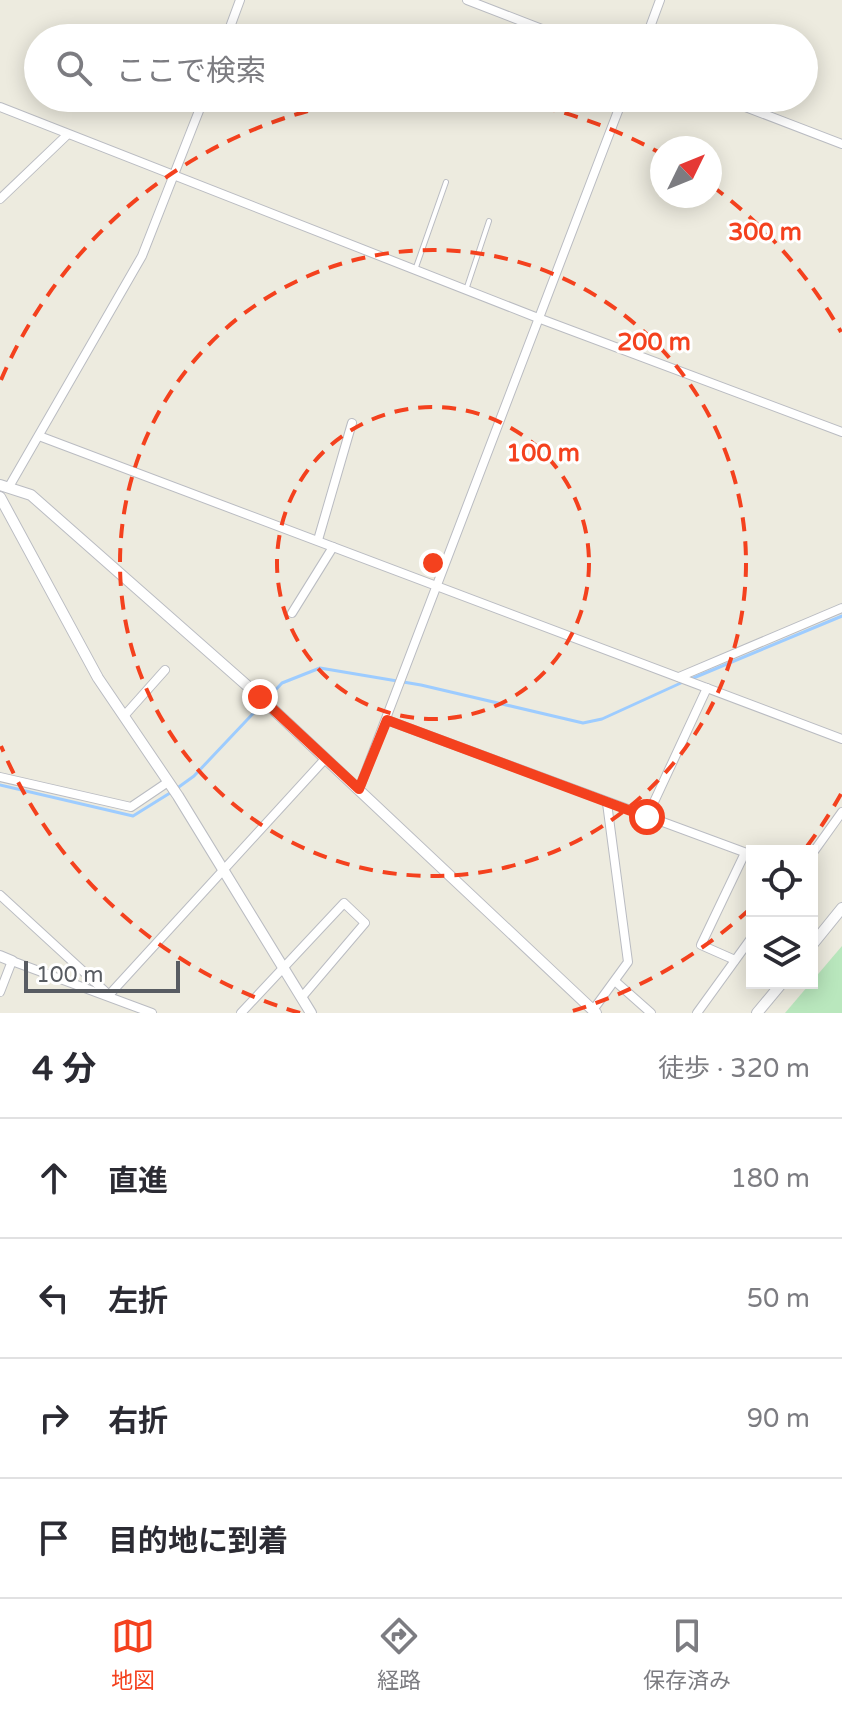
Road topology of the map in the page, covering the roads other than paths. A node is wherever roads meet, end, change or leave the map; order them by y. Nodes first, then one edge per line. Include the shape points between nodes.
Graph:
1 (240, 0) edge
2 (467, 0) edge
3 (660, 0) edge
4 (231, 24) edge
5 (529, 24) edge
6 (651, 24) edge
7 (0, 107) edge
8 (199, 112) edge
9 (618, 112) edge
10 (759, 112) edge
11 (67, 135) junction
12 (842, 144) edge
13 (175, 176) junction
14 (446, 182) dead end
15 (0, 199) edge
16 (489, 221) dead end
17 (415, 270) junction
18 (466, 290) junction
19 (538, 318) junction
20 (352, 423) dead end
21 (842, 432) edge
22 (39, 436) junction
23 (5, 485) edge
24 (0, 497) edge
25 (318, 540) junction
26 (333, 547) junction
27 (436, 585) junction
28 (842, 608) edge
29 (292, 613) dead end
30 (165, 670) dead end
31 (681, 678) junction
32 (707, 688) junction
33 (124, 716) junction
34 (387, 720) junction
35 (842, 739) edge
36 (325, 759) junction
37 (0, 777) edge
38 (170, 783) junction
39 (359, 789) junction
40 (607, 803) junction
41 (842, 812) edge
42 (647, 817) junction
43 (818, 846) edge
44 (746, 853) edge
45 (746, 860) edge
46 (223, 869) junction
47 (0, 895) edge
48 (842, 908) edge
49 (818, 938) edge
50 (746, 945) edge
51 (0, 956) edge
52 (735, 960) junction
53 (12, 961) junction
54 (283, 968) junction
55 (616, 982) junction
56 (777, 989) edge
57 (0, 992) edge
58 (109, 995) junction
59 (302, 997) junction
60 (594, 1011) edge
61 (152, 1013) edge
62 (241, 1013) edge
63 (311, 1013) edge
64 (651, 1013) edge
65 (697, 1013) edge
66 (757, 1013) edge

1 - 4 street
2 - 5 street
3 - 6 street
7 - 11 street
8 - 13 street
9 - 19 street
10 - 12 street
11 - 13 street
11 - 15 street
13 - 17 street
13 - 22 street via 142,256
14 - 17 lane
16 - 18 lane
17 - 18 street
18 - 19 street
19 - 21 street
19 - 27 street
20 - 25 street
22 - 23 street
22 - 25 street
23 - 36 street via 31,495
24 - 33 street
25 - 26 street
26 - 27 street
26 - 29 street
27 - 31 street
27 - 34 street
28 - 31 street
30 - 33 street
31 - 32 street
32 - 35 street
32 - 42 street
33 - 38 street
34 - 39 street
34 - 40 street
36 - 39 street
36 - 46 street
37 - 38 street via 131,807
38 - 46 street
39 - 60 street
40 - 42 street
40 - 55 street via 628,962
41 - 43 street
42 - 44 street
45 - 52 street via 701,945
46 - 54 street
46 - 58 street
47 - 58 street
48 - 49 street
50 - 52 street
51 - 53 street
52 - 65 street
53 - 57 street
53 - 58 street
54 - 59 street
54 - 59 street via 344,903 365,923
54 - 62 street
55 - 60 street
55 - 64 street
56 - 66 street
58 - 61 street
59 - 63 street

